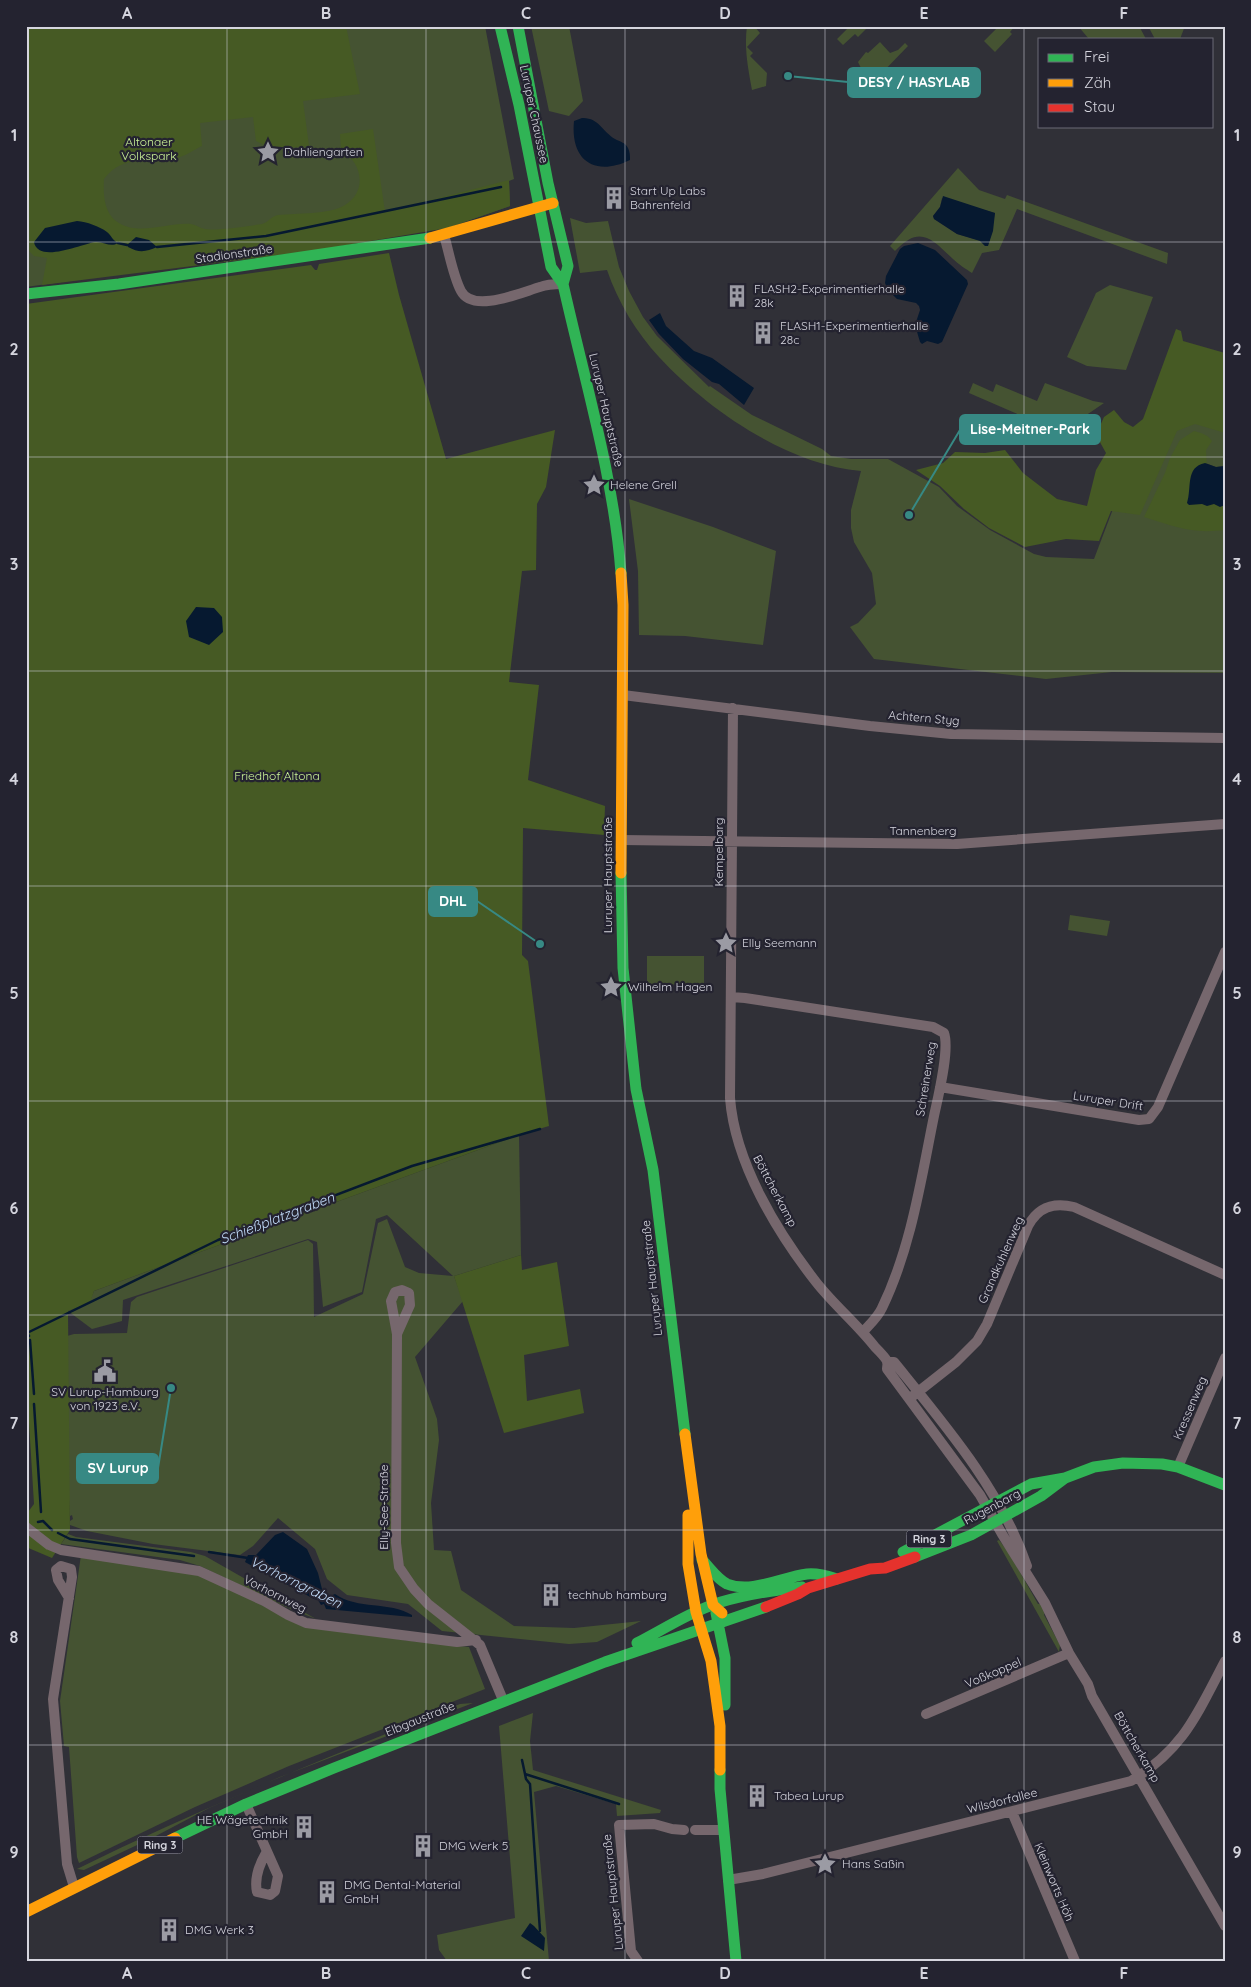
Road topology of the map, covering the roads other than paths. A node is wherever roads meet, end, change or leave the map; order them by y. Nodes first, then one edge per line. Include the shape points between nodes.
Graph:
1 (500, 26) edge
2 (518, 26) edge
3 (553, 203) junction
4 (538, 208) junction
5 (444, 235) junction
6 (563, 284) junction
7 (26, 294) edge
8 (623, 694) junction
9 (734, 708) junction
10 (1225, 738) edge
11 (1225, 824) edge
12 (621, 840) junction
13 (731, 842) junction
14 (1225, 952) edge
15 (731, 997) junction
16 (940, 1087) junction
17 (1225, 1275) edge
18 (863, 1332) junction
19 (398, 1334) dead end
20 (1225, 1358) edge
21 (887, 1362) junction
22 (918, 1392) junction
23 (909, 1399) junction
24 (1178, 1467) junction
25 (690, 1468) junction
26 (1065, 1478) junction
27 (1225, 1485) edge
28 (998, 1502) junction
29 (987, 1508) junction
30 (1006, 1515) junction
31 (995, 1521) junction
32 (26, 1527) edge
33 (67, 1551) junction
34 (702, 1560) junction
35 (870, 1569) junction
36 (837, 1579) junction
37 (1032, 1579) junction
38 (808, 1588) junction
39 (709, 1592) junction
40 (713, 1605) junction
41 (698, 1611) junction
42 (732, 1617) junction
43 (683, 1618) junction
44 (709, 1628) junction
45 (476, 1640) junction
46 (1070, 1653) junction
47 (1225, 1661) edge
48 (605, 1662) junction
49 (503, 1700) junction
50 (926, 1714) dead end
51 (720, 1726) junction
52 (1140, 1776) junction
53 (246, 1804) junction
54 (1012, 1812) junction
55 (684, 1830) dead end
56 (695, 1830) dead end
57 (723, 1830) junction
58 (266, 1853) dead end
59 (728, 1880) junction
60 (74, 1887) junction
61 (26, 1912) edge
62 (1225, 1926) edge
63 (638, 1961) edge
64 (736, 1961) edge
65 (1075, 1961) edge

1 - 4 main road, Luruper Chaussee
2 - 3 main road, Luruper Chaussee
3 - 4 main road, Stadionstraße
3 - 6 main road, Luruper Hauptstraße via 568,266
4 - 5 main road, Stadionstraße
4 - 6 main road, Luruper Hauptstraße via 551,267
5 - 6 street via 460,290 470,300 484,301
5 - 7 main road, Stadionstraße via 119,284
6 - 8 main road, Luruper Hauptstraße via 614,513 623,605
8 - 9 street, Achtern Styg
8 - 12 main road, Luruper Hauptstraße
9 - 10 street, Achtern Styg via 951,734
9 - 13 street, Kempelbarg
11 - 13 street, Tannenberg via 957,844
12 - 13 street, Tannenberg
12 - 25 main road, Luruper Hauptstraße via 623,968 633,1066 653,1170
13 - 15 street, Kempelbarg
14 - 16 street, Luruper Drift via 1158,1107 1149,1120
15 - 16 street, Schreinerweg via 940,1029 946,1038
15 - 18 street, Böttcherkamp via 731,1114 747,1168 803,1264 829,1298
16 - 18 street, Schreinerweg via 904,1250 882,1307
17 - 22 street, Grandkuhlenweg via 1074,1207 1046,1207 1032,1218 977,1341
18 - 21 street, Böttcherkamp
19 - 45 street, Elly-See-Straße via 396,1554 400,1568 414,1589 435,1610
20 - 24 street, Kressenweg
21 - 22 street, Böttcherkamp via 894,1362
21 - 23 street, Böttcherkamp via 887,1369
22 - 23 street, Grandkuhlenweg
22 - 28 street, Böttcherkamp
23 - 29 street, Böttcherkamp
24 - 26 main road, Rugenbarg / Ring 3 via 1114,1464 1086,1469
24 - 27 main road, Rugenbarg / Ring 3
25 - 34 main road, Luruper Hauptstraße
25 - 41 main road, Luruper Hauptstraße via 688,1573 691,1596
26 - 28 main road, Rugenbarg / Ring 3 via 1032,1484
26 - 30 main road, Rugenbarg / Ring 3
28 - 29 main road, Rugenbarg / Ring 3
28 - 30 street, Böttcherkamp
29 - 31 street, Böttcherkamp
29 - 35 main road, Rugenbarg / Ring 3
30 - 31 main road, Rugenbarg / Ring 3
30 - 37 street, Böttcherkamp
31 - 35 main road, Rugenbarg / Ring 3 via 916,1557 885,1568
31 - 37 street, Böttcherkamp
32 - 33 street, Vorhornweg via 49,1545
33 - 45 street, Vorhornweg via 199,1571 264,1600 296,1620 315,1626 457,1642
33 - 60 street via 65,1566 58,1567 55,1573 69,1598 53,1699 67,1864
34 - 36 main road via 720,1579 732,1586 808,1574
34 - 39 main road, Luruper Hauptstraße
35 - 36 main road, Rugenbarg / Ring 3
36 - 38 main road, Rugenbarg / Ring 3
37 - 46 street, Böttcherkamp
38 - 40 main road, Rugenbarg / Ring 3 via 766,1591
38 - 42 main road, Rugenbarg / Ring 3 via 782,1601
39 - 40 main road, Luruper Hauptstraße
39 - 41 main road
40 - 41 main road, Rugenbarg / Ring 3
40 - 42 main road
40 - 44 main road, Luruper Hauptstraße
41 - 43 main road, Elbgaustraße / Ring 3
41 - 44 main road, Luruper Hauptstraße
42 - 44 main road, Rugenbarg / Ring 3
43 - 44 main road
43 - 48 main road, Elbgaustraße / Ring 3
44 - 48 main road, Elbgaustraße / Ring 3
44 - 51 main road, Luruper Hauptstraße
44 - 51 main road, Luruper Hauptstraße via 723,1645 726,1693
45 - 49 street, Elly-See-Straße
46 - 50 street, Voßkoppel
46 - 52 street, Böttcherkamp
47 - 52 street, Wilsdorfallee via 1177,1745
48 - 49 main road, Elbgaustraße / Ring 3
49 - 53 main road, Elbgaustraße / Ring 3
51 - 57 main road, Luruper Hauptstraße
52 - 54 street, Wilsdorfallee
52 - 62 street, Böttcherkamp
53 - 58 street
53 - 60 main road, Elbgaustraße / Ring 3
54 - 59 street, Wilsdorfallee
54 - 65 street, Kleinworts Höh
55 - 63 street, Luruper Hauptstraße via 654,1824 619,1826 631,1951
56 - 57 street
57 - 59 main road, Luruper Hauptstraße
59 - 64 main road, Luruper Hauptstraße
60 - 61 main road, Elbgaustraße / Ring 3

